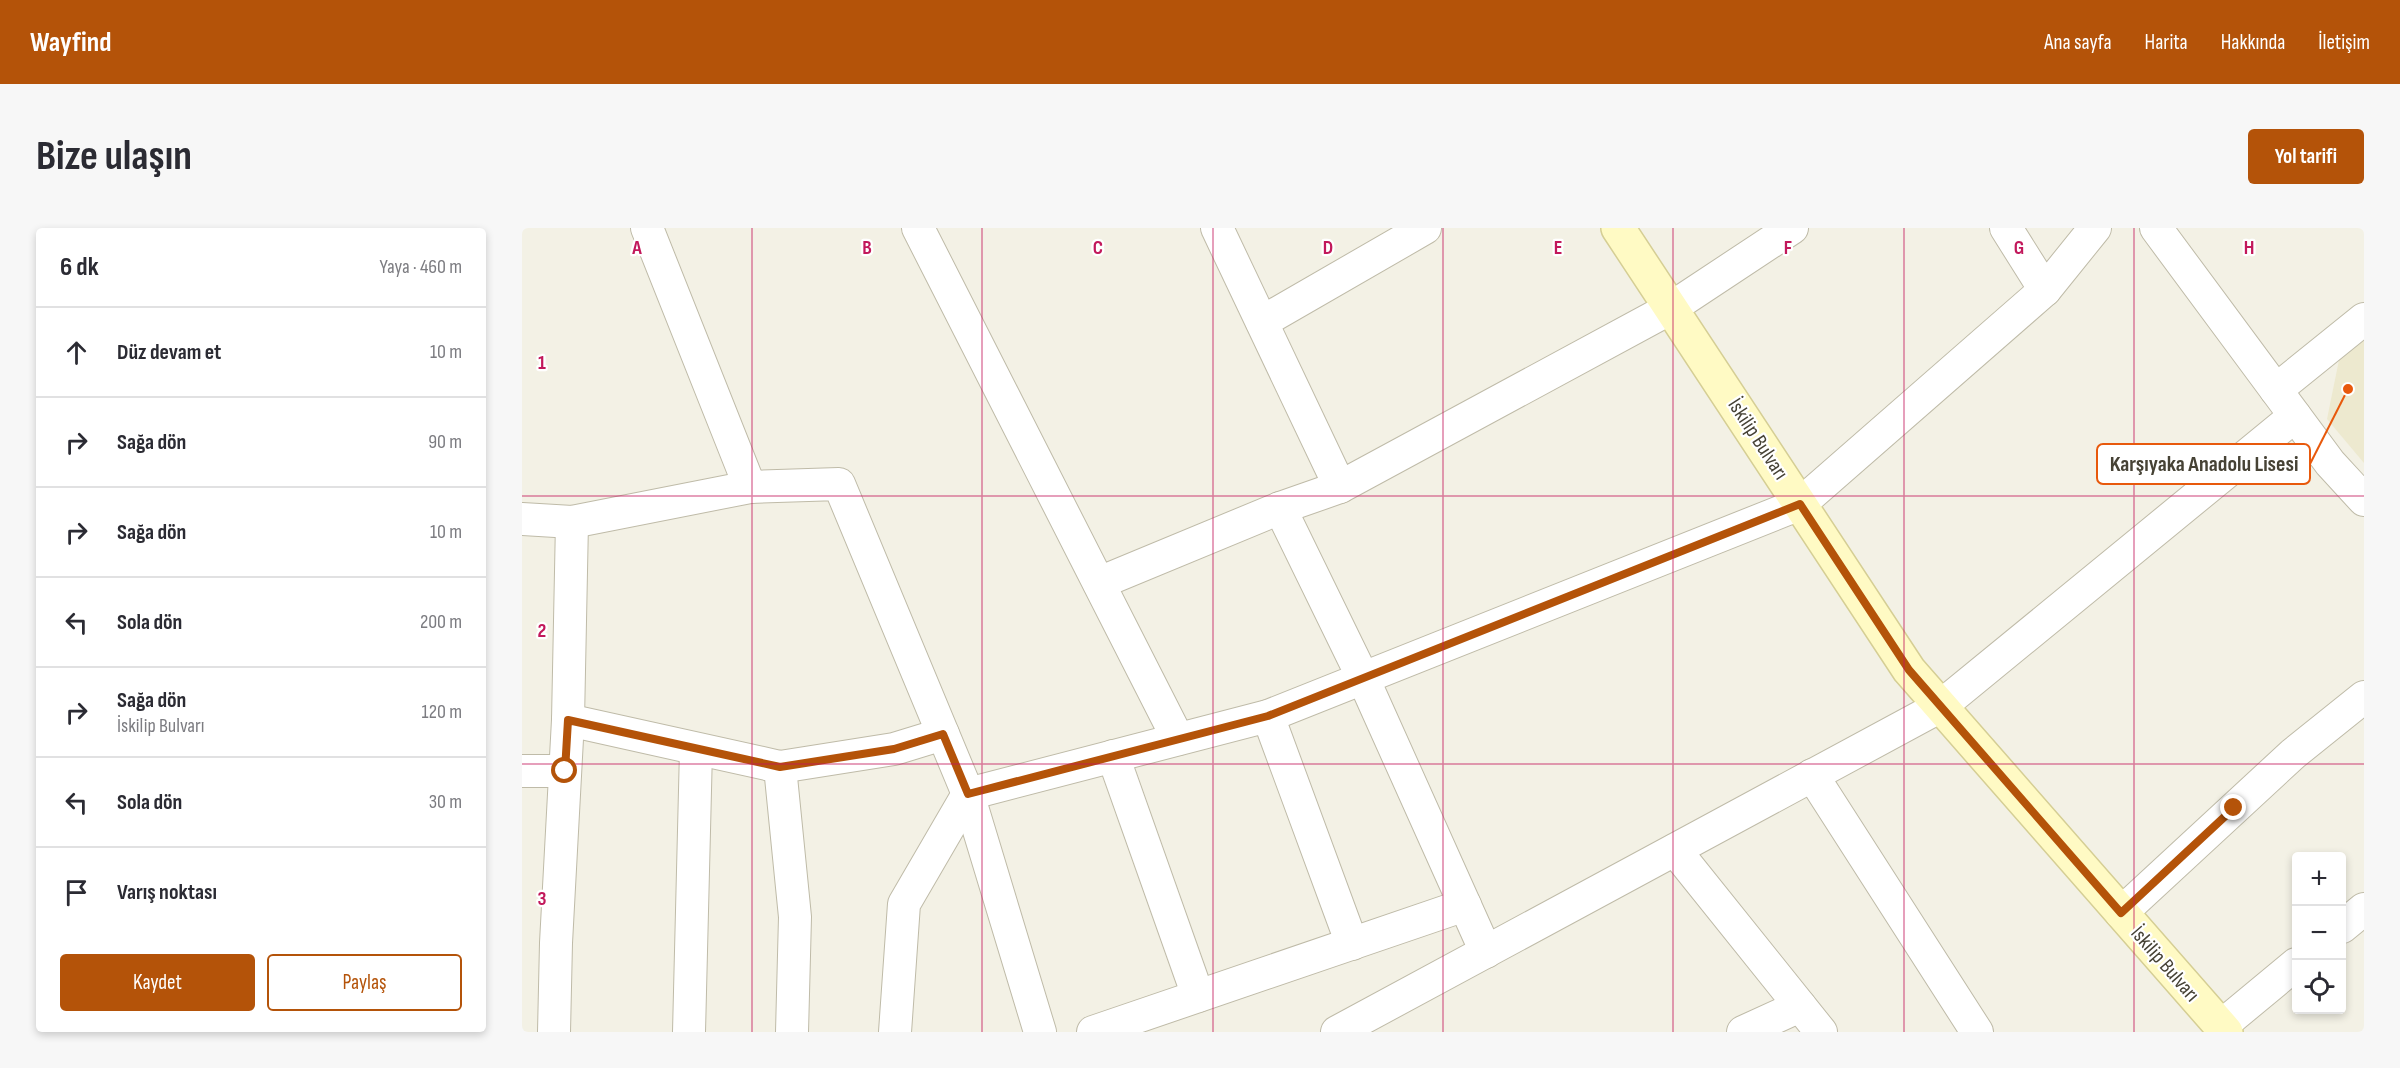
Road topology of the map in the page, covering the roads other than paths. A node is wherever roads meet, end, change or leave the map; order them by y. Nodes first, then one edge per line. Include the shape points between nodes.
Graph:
1 (647, 228) edge
2 (918, 228) edge
3 (1217, 228) edge
4 (1425, 228) edge
5 (1618, 228) edge
6 (1792, 228) edge
7 (2006, 228) edge
8 (2095, 228) edge
9 (2156, 228) edge
10 (2045, 291) junction
11 (1671, 308) junction
12 (2364, 319) edge
13 (1262, 322) junction
14 (2276, 390) junction
15 (2295, 416) junction
16 (750, 487) junction
17 (1340, 487) junction
18 (2364, 500) edge
19 (1800, 504) junction
20 (1281, 508) junction
21 (522, 519) edge
22 (572, 522) junction
23 (1098, 583) junction
24 (1363, 678) junction
25 (2364, 697) edge
26 (1941, 706) junction
27 (1268, 716) junction
28 (568, 720) junction
29 (943, 734) junction
30 (1178, 739) junction
31 (696, 750) junction
32 (1113, 756) junction
33 (780, 767) junction
34 (522, 771) edge
35 (565, 771) junction
36 (1812, 775) junction
37 (968, 794) junction
38 (1675, 850) junction
39 (1465, 905) junction
40 (2364, 909) edge
41 (2121, 913) junction
42 (2346, 924) edge
43 (1352, 944) junction
44 (1486, 952) junction
45 (2292, 968) edge
46 (1198, 996) junction
47 (1800, 1006) junction
48 (2223, 1030) edge
49 (554, 1032) edge
50 (689, 1032) edge
51 (792, 1032) edge
52 (895, 1032) edge
53 (1040, 1032) edge
54 (1093, 1032) edge
55 (1337, 1032) edge
56 (1743, 1032) edge
57 (1821, 1032) edge
58 (1977, 1032) edge

1 - 16 street
2 - 23 street
3 - 13 street
4 - 13 street
5 - 11 main road, İskilip Bulvarı
6 - 11 street
7 - 10 street
8 - 10 street
9 - 14 street
10 - 19 street
11 - 17 street
11 - 19 main road, İskilip Bulvarı
12 - 14 street
13 - 17 street
14 - 15 street
15 - 18 street
15 - 26 street
16 - 22 street
16 - 29 street via 839,484
17 - 20 street
19 - 24 street
19 - 26 main road, İskilip Bulvarı via 1909,670
20 - 23 street
20 - 24 street
21 - 22 street
22 - 28 street
23 - 30 street
24 - 27 street
24 - 39 street
25 - 41 street via 2293,754
26 - 36 street
26 - 41 main road, İskilip Bulvarı
27 - 30 street
27 - 43 street
28 - 31 street
28 - 35 street
29 - 33 street via 894,749
29 - 37 street
30 - 32 street
31 - 33 street
31 - 50 street
32 - 37 street
32 - 46 street
33 - 51 street via 795,917
34 - 35 street
35 - 49 street
36 - 38 street
36 - 58 street
37 - 52 street via 904,904
37 - 53 street
38 - 44 street
38 - 47 street
39 - 43 street
39 - 44 street
40 - 42 street
41 - 48 main road, İskilip Bulvarı
43 - 46 street
44 - 55 street
45 - 48 street
46 - 54 street
47 - 56 street
47 - 57 street

